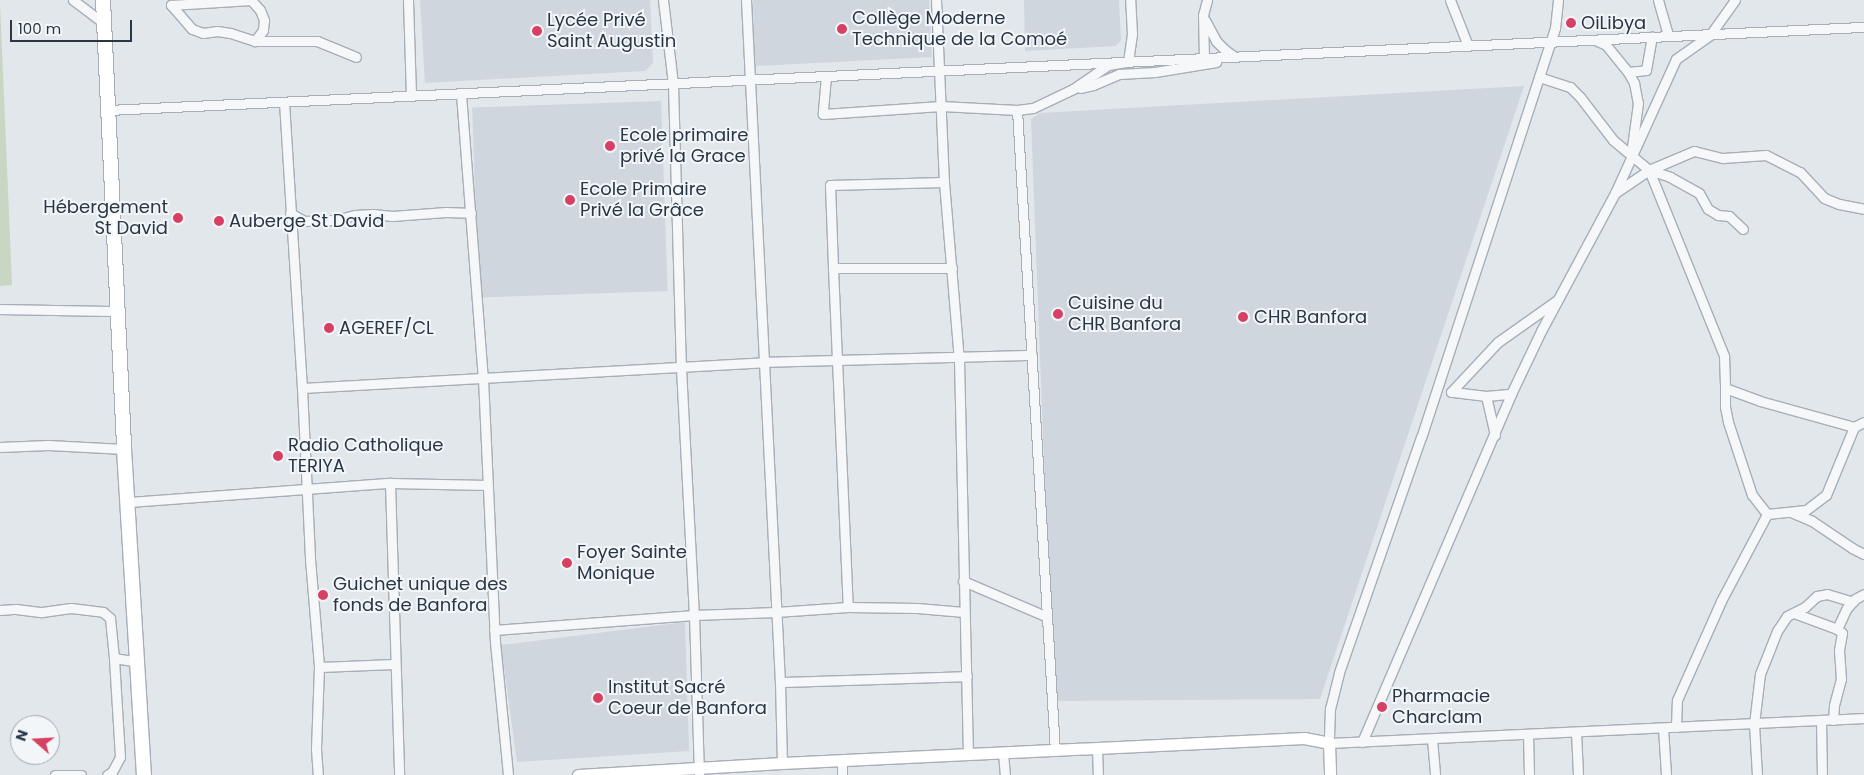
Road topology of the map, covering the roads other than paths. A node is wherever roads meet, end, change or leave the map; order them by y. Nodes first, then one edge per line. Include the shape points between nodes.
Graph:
1 (73, 0) edge
2 (103, 0) edge
3 (251, 0) edge
4 (408, 0) edge
5 (663, 0) edge
6 (746, 0) edge
7 (936, 0) edge
8 (1130, 0) edge
9 (1207, 0) edge
10 (1450, 0) edge
11 (1558, 0) edge
12 (1658, 0) edge
13 (1735, 0) edge
14 (1203, 16) junction
15 (104, 24) junction
16 (1864, 27) edge
17 (1710, 35) junction
18 (1668, 36) junction
19 (1652, 37) junction
20 (255, 40) junction
21 (1595, 40) junction
22 (1550, 42) junction
23 (1468, 46) junction
24 (1246, 56) junction
25 (356, 57) dead end
26 (1236, 57) junction
27 (1204, 58) junction
28 (1128, 62) junction
29 (940, 71) junction
30 (1628, 72) junction
31 (826, 76) junction
32 (1539, 76) junction
33 (750, 80) junction
34 (673, 84) junction
35 (1073, 89) junction
36 (461, 94) junction
37 (411, 96) junction
38 (284, 102) junction
39 (941, 106) junction
40 (108, 110) junction
41 (1017, 110) junction
42 (1632, 155) junction
43 (1649, 170) junction
44 (944, 182) junction
45 (1615, 193) junction
46 (1864, 209) edge
47 (290, 213) junction
48 (470, 213) junction
49 (1743, 228) dead end
50 (833, 268) junction
51 (952, 268) junction
52 (1558, 299) junction
53 (0, 309) edge
54 (119, 311) junction
55 (1032, 355) junction
56 (959, 359) junction
57 (835, 361) junction
58 (764, 362) junction
59 (681, 368) junction
60 (483, 378) junction
61 (302, 388) junction
62 (1725, 388) junction
63 (1451, 392) junction
64 (1511, 394) junction
65 (1434, 395) junction
66 (1486, 396) junction
67 (1864, 422) edge
68 (1854, 427) junction
69 (1495, 435) junction
70 (0, 447) edge
71 (124, 449) junction
72 (390, 483) junction
73 (487, 486) junction
74 (308, 490) junction
75 (129, 502) junction
76 (1786, 510) junction
77 (1767, 514) junction
78 (1864, 554) edge
79 (963, 581) junction
80 (1864, 594) edge
81 (1853, 602) junction
82 (848, 607) junction
83 (0, 610) edge
84 (776, 612) junction
85 (964, 612) junction
86 (1794, 613) junction
87 (694, 614) junction
88 (1045, 616) junction
89 (1837, 629) junction
90 (494, 630) junction
91 (114, 658) junction
92 (138, 662) junction
93 (395, 664) junction
94 (319, 667) junction
95 (967, 676) junction
96 (780, 682) junction
97 (1864, 718) edge
98 (1821, 720) junction
99 (1833, 720) junction
100 (1754, 724) junction
101 (1676, 727) junction
102 (1663, 728) junction
103 (1576, 732) junction
104 (1528, 734) junction
105 (1432, 738) junction
106 (1362, 742) junction
107 (1329, 743) junction
108 (1097, 749) junction
109 (1055, 751) junction
110 (1003, 753) junction
111 (968, 755) junction
112 (842, 761) junction
113 (782, 763) junction
114 (699, 772) edge
115 (55, 775) edge
116 (82, 775) edge
117 (108, 775) edge
118 (144, 775) edge
119 (318, 775) edge
120 (398, 775) edge
121 (508, 775) edge
122 (578, 775) edge
123 (842, 775) edge
124 (1004, 775) edge
125 (1098, 775) edge
126 (1330, 775) edge
127 (1435, 775) edge
128 (1529, 775) edge
129 (1578, 775) edge
130 (1666, 775) edge
131 (1757, 775) edge
132 (1822, 775) edge

1 - 15 street
2 - 15 highway
3 - 20 street via 264,20 263,30
3 - 20 street via 172,5 192,29 203,33 230,33
4 - 37 street
5 - 34 street
6 - 33 street
7 - 29 street
8 - 28 street via 1132,34
9 - 14 street
10 - 23 street
11 - 22 street via 1556,28
12 - 18 street
13 - 17 street
14 - 26 street via 1216,41
14 - 27 street
15 - 40 highway
16 - 17 street
17 - 18 street
17 - 42 street via 1676,59
18 - 19 street
19 - 21 street
19 - 30 street via 1646,70
20 - 25 street via 317,41
21 - 22 street
21 - 30 street via 1606,45
22 - 23 street
22 - 32 street
23 - 24 street
24 - 26 street
24 - 35 street via 1183,68 1119,74
26 - 27 street
27 - 28 street
28 - 29 street
28 - 35 street via 1108,65
29 - 31 street
29 - 39 street
30 - 42 street via 1638,102
31 - 33 street
31 - 39 street via 823,114
32 - 42 street via 1570,87 1613,140
32 - 65 street
33 - 34 street
33 - 58 street
34 - 36 street
34 - 59 street
35 - 41 street via 1034,108
36 - 37 street
36 - 48 street
37 - 38 street
38 - 40 street
38 - 47 street
39 - 41 street
39 - 44 street
40 - 54 highway
41 - 55 street
42 - 43 street
42 - 45 street
43 - 45 street
43 - 46 street via 1694,151 1723,158 1766,155 1800,172 1824,198
43 - 49 street via 1699,193 1708,209 1728,216
43 - 62 street via 1724,356
44 - 50 street via 830,185
44 - 51 street
45 - 52 street
47 - 48 street via 304,221 373,214
47 - 61 street
48 - 60 street
50 - 51 street
50 - 57 street
51 - 56 street
52 - 63 street via 1498,342
52 - 64 street
53 - 54 street
54 - 71 highway
55 - 56 street
55 - 88 street
56 - 57 street
56 - 79 street
57 - 58 street
57 - 82 street
58 - 59 street
58 - 84 street
59 - 60 street
59 - 87 street
60 - 61 street
60 - 73 street
61 - 74 street
62 - 68 street
62 - 77 street via 1728,422 1752,495
63 - 65 street
63 - 66 street
64 - 66 street
64 - 69 street
65 - 107 street via 1339,673 1330,708
66 - 69 street
67 - 68 street
68 - 76 street via 1826,495 1806,510
69 - 106 street
70 - 71 street via 48,445
71 - 75 highway
72 - 73 street
72 - 74 street
72 - 93 street
73 - 90 street
74 - 75 street
74 - 94 street
75 - 92 highway
76 - 77 street
76 - 78 street via 1812,521
77 - 101 street via 1721,601 1677,700
79 - 85 street
79 - 88 street
80 - 81 street
81 - 86 street via 1827,594 1818,596
81 - 89 street
82 - 84 street
82 - 85 street
83 - 91 street via 42,612 71,608 103,612 110,618
84 - 87 street
84 - 96 street
85 - 95 street
86 - 89 street
86 - 100 street via 1787,616 1777,631 1760,674
87 - 90 street
87 - 114 street
88 - 109 street
89 - 99 street via 1842,633 1839,650 1841,679
90 - 121 street
91 - 92 street
91 - 117 street via 120,757
92 - 118 highway
93 - 94 street
93 - 120 street
94 - 119 street
95 - 96 street
95 - 111 street
96 - 113 street
97 - 99 street
98 - 99 street
98 - 100 street
98 - 132 street
100 - 101 street
100 - 131 street
101 - 102 street
102 - 103 street
102 - 130 street
103 - 104 street
103 - 129 street
104 - 105 street
104 - 128 street
105 - 106 street
105 - 127 street
106 - 107 street
107 - 108 main road via 1304,738
107 - 126 main road
108 - 109 main road
108 - 125 street
109 - 110 main road
110 - 111 main road
110 - 124 street
111 - 112 main road
112 - 113 main road
112 - 123 street
113 - 114 main road
114 - 122 main road
115 - 116 street

